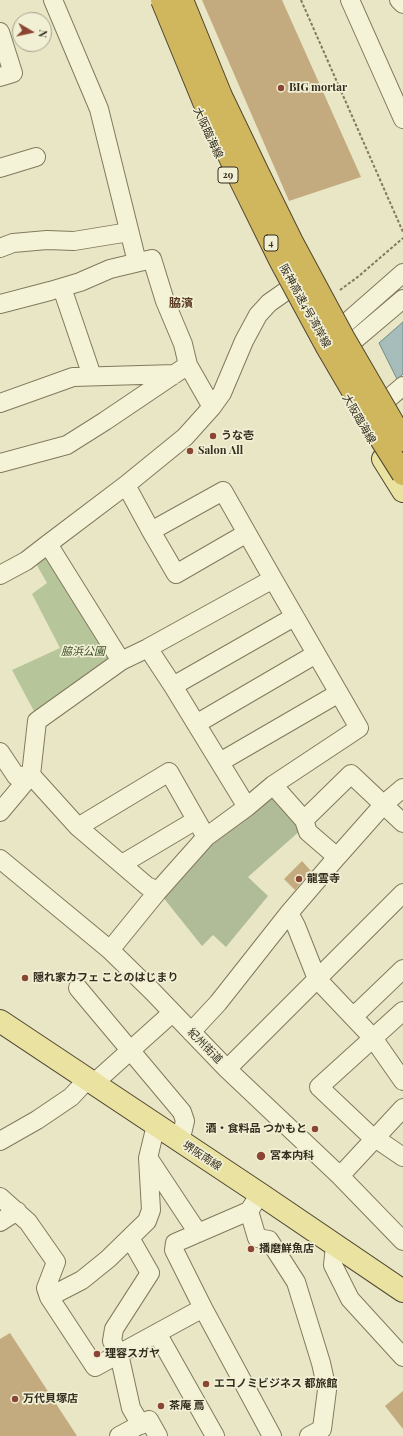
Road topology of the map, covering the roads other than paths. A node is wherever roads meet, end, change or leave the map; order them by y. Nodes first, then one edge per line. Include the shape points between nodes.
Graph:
1 (53, 0) edge
2 (152, 0) edge
3 (162, 0) edge
4 (182, 0) edge
5 (191, 0) edge
6 (350, 0) edge
7 (399, 0) edge
8 (403, 4) edge
9 (0, 32) edge
10 (0, 77) edge
11 (401, 108) edge
12 (36, 157) dead end
13 (0, 168) edge
14 (129, 232) junction
15 (0, 248) edge
16 (137, 262) junction
17 (403, 273) edge
18 (62, 288) junction
19 (286, 291) junction
20 (403, 299) edge
21 (0, 304) edge
22 (351, 332) junction
23 (316, 345) junction
24 (327, 363) junction
25 (182, 370) junction
26 (92, 376) junction
27 (396, 392) edge
28 (0, 403) edge
29 (212, 407) junction
30 (403, 420) edge
31 (403, 440) edge
32 (0, 463) edge
33 (403, 474) edge
34 (126, 485) junction
35 (403, 491) edge
36 (151, 531) junction
37 (247, 533) junction
38 (48, 544) junction
39 (0, 575) edge
40 (272, 579) junction
41 (294, 617) junction
42 (148, 648) junction
43 (316, 654) junction
44 (121, 661) junction
45 (173, 686) junction
46 (339, 693) junction
47 (196, 724) junction
48 (0, 752) edge
49 (220, 762) junction
50 (31, 776) junction
51 (273, 785) junction
52 (403, 788) edge
53 (384, 804) junction
54 (247, 807) junction
55 (0, 812) edge
56 (196, 820) junction
57 (304, 820) junction
58 (403, 823) edge
59 (78, 827) junction
60 (206, 837) junction
61 (337, 857) junction
62 (0, 859) edge
63 (122, 864) junction
64 (158, 891) junction
65 (403, 893) edge
66 (289, 913) junction
67 (110, 950) junction
68 (403, 969) edge
69 (317, 979) junction
70 (78, 988) dead end
71 (403, 1011) edge
72 (172, 1013) junction
73 (353, 1017) junction
74 (0, 1021) edge
75 (191, 1032) junction
76 (373, 1038) junction
77 (131, 1050) junction
78 (227, 1069) junction
79 (403, 1081) edge
80 (90, 1082) junction
81 (403, 1108) edge
82 (156, 1125) junction
83 (375, 1140) junction
84 (0, 1141) edge
85 (180, 1142) junction
86 (403, 1157) edge
87 (148, 1158) junction
88 (340, 1176) junction
89 (0, 1197) edge
90 (254, 1202) junction
91 (17, 1212) junction
92 (0, 1222) edge
93 (198, 1233) junction
94 (130, 1238) junction
95 (403, 1242) edge
96 (335, 1246) junction
97 (403, 1291) edge
98 (49, 1297) junction
99 (203, 1308) junction
100 (157, 1333) junction
101 (119, 1354) junction
102 (403, 1357) edge
103 (141, 1425) junction
104 (119, 1436) edge
105 (158, 1436) edge
106 (215, 1436) edge
107 (272, 1436) edge
108 (310, 1436) edge

1 - 14 street via 99,109
2 - 19 main road, 大阪臨海線 / 29 via 178,67 232,184
3 - 33 highway, 阪神高速4号湾岸線 / 4, bridge via 204,102 280,260 327,347
4 - 31 highway, 阪神高速4号湾岸線 / 4, bridge via 222,96 264,186 343,337
5 - 22 main road via 275,189
6 - 11 street
7 - 8 street
9 - 10 street via 13,73
12 - 13 street
14 - 15 street via 74,241 14,243
14 - 16 street
16 - 18 street via 110,269
16 - 25 street via 152,258 165,301 183,344
17 - 22 street
18 - 21 street
18 - 26 street
19 - 23 main road, 大阪臨海線 / 29
19 - 29 street via 258,315 222,393
20 - 22 street
22 - 23 street
22 - 24 street
22 - 27 main road
23 - 24 main road, 大阪臨海線 / 29
24 - 35 main road, 大阪臨海線 / 29
25 - 26 street
25 - 29 street
25 - 32 street via 67,445
26 - 28 street via 73,376
27 - 30 main road
29 - 34 street via 185,437
34 - 36 street
34 - 38 street
36 - 37 street via 223,491
36 - 37 street via 176,574
37 - 40 street
38 - 39 street via 26,561
38 - 44 street
40 - 41 street
40 - 42 street
41 - 43 street
41 - 45 street
42 - 44 street
42 - 45 street
43 - 46 street
43 - 47 street
44 - 50 street via 37,721
45 - 47 street
46 - 49 street
46 - 51 street via 359,728
47 - 49 street
48 - 50 street via 16,776
49 - 54 street
50 - 55 street
50 - 59 street
51 - 54 street
51 - 57 street
52 - 53 street
53 - 57 street via 351,774
53 - 58 street
53 - 61 street
54 - 60 street
56 - 59 street via 169,772
56 - 60 street
56 - 63 street
57 - 61 street via 308,832
59 - 63 street
60 - 64 street
61 - 66 street
62 - 67 street, 紀州街道
63 - 64 street via 147,886
64 - 67 street
65 - 69 street
66 - 69 street
66 - 75 street via 218,1003
67 - 72 street, 紀州街道
68 - 73 street
69 - 73 street
69 - 78 street
70 - 77 street
71 - 76 street
72 - 75 street, 紀州街道
72 - 77 street
73 - 76 street
74 - 80 main road, 堺阪南線
75 - 78 street, 紀州街道
76 - 79 street
76 - 83 street via 319,1087
77 - 80 street
77 - 85 street via 182,1112 185,1122
78 - 88 street, 紀州街道
80 - 82 main road, 堺阪南線
80 - 84 street via 37,1120
81 - 83 street
82 - 85 main road, 堺阪南線
82 - 87 street
83 - 86 street
83 - 88 street
85 - 90 main road, 堺阪南線
87 - 93 street
87 - 94 street via 151,1210 147,1221
88 - 95 street, 紀州街道
89 - 91 street
90 - 93 street
90 - 96 main road, 堺阪南線
90 - 108 street via 256,1238 269,1240 296,1282 321,1363 327,1390 322,1429
91 - 92 street
91 - 98 street via 28,1222 56,1262 46,1288
93 - 99 street via 175,1243 174,1250
94 - 98 street via 82,1280
94 - 101 street via 150,1273 114,1330 112,1340
96 - 97 main road, 堺阪南線
96 - 102 street via 333,1265 350,1299
98 - 101 street via 94,1367
99 - 100 street
99 - 107 street
100 - 101 street
100 - 106 street
101 - 103 street via 131,1408
103 - 104 street
103 - 105 street via 149,1420

